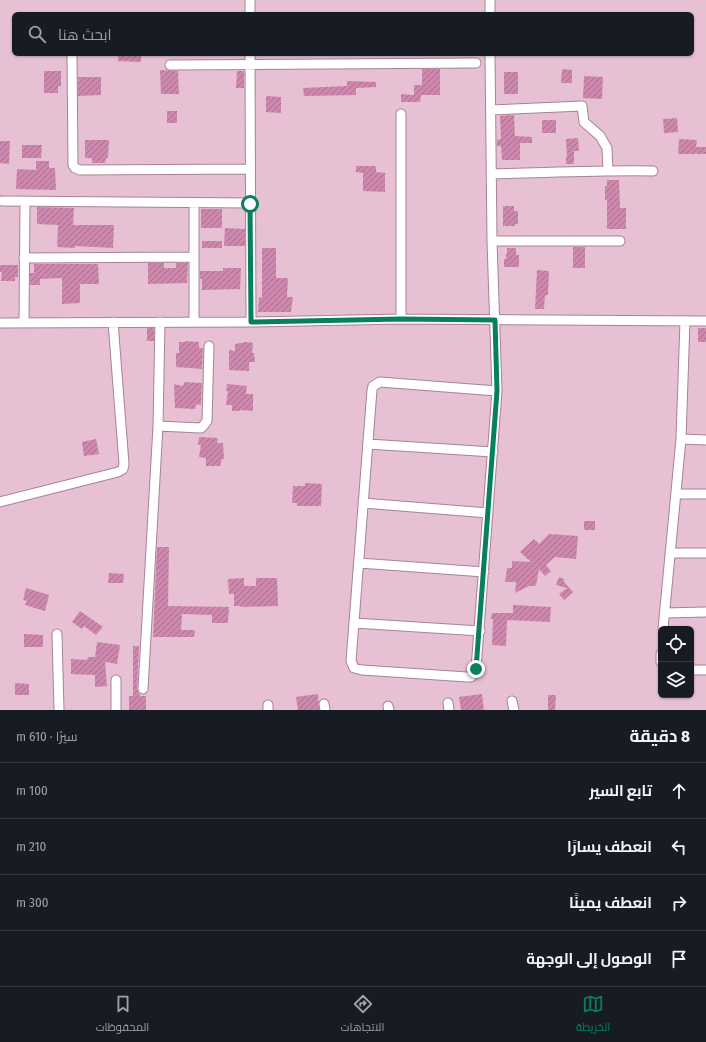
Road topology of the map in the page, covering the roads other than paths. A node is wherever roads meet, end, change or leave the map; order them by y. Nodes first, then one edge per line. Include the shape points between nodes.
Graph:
1 (250, 0) edge
2 (490, 0) edge
3 (250, 12) edge
4 (490, 12) edge
5 (72, 56) edge
6 (250, 56) edge
7 (490, 56) edge
8 (476, 63) dead end
9 (170, 65) dead end
10 (250, 65) junction
11 (491, 110) junction
12 (401, 114) dead end
13 (250, 169) junction
14 (608, 170) junction
15 (653, 171) dead end
16 (491, 174) junction
17 (2, 201) dead end
18 (25, 202) junction
19 (194, 203) junction
20 (250, 204) junction
21 (620, 240) dead end
22 (492, 241) junction
23 (194, 257) junction
24 (24, 258) junction
25 (401, 319) junction
26 (495, 320) junction
27 (706, 320) edge
28 (685, 321) junction
29 (114, 322) junction
30 (160, 322) junction
31 (194, 322) junction
32 (251, 322) junction
33 (0, 323) edge
34 (24, 323) junction
35 (209, 346) dead end
36 (497, 391) junction
37 (158, 426) junction
38 (681, 439) junction
39 (706, 440) edge
40 (368, 444) junction
41 (492, 452) junction
42 (676, 494) junction
43 (706, 494) edge
44 (0, 502) edge
45 (363, 503) junction
46 (488, 512) junction
47 (706, 553) edge
48 (670, 554) junction
49 (359, 563) junction
50 (484, 572) junction
51 (706, 612) edge
52 (665, 613) junction
53 (354, 623) junction
54 (663, 626) edge
55 (480, 631) junction
56 (58, 634) dead end
57 (694, 670) edge
58 (706, 670) edge
59 (116, 680) dead end
60 (143, 689) dead end
61 (59, 710) edge
62 (116, 710) edge

1 - 3 street
2 - 4 street
5 - 13 street via 75,168
6 - 10 street
7 - 11 street
8 - 10 street
9 - 10 street
10 - 13 street
11 - 14 street via 582,106 584,122 600,136 607,148
11 - 16 street
12 - 25 street
13 - 20 street
14 - 15 street
14 - 16 street via 582,173
16 - 22 street
17 - 18 street
18 - 19 street
18 - 24 street
19 - 20 street
19 - 23 street
20 - 32 street
21 - 22 street
22 - 26 street
23 - 24 street
23 - 31 street
24 - 34 street
25 - 26 street
25 - 32 street
26 - 28 street
26 - 36 street
27 - 28 street
28 - 38 street
29 - 30 street
29 - 34 street
29 - 44 street via 123,469
30 - 31 street
30 - 37 street
31 - 32 street
33 - 34 street
35 - 37 street via 207,421 204,426
36 - 40 street via 380,382 372,390
36 - 41 street
37 - 60 street
38 - 39 street
38 - 42 street
40 - 41 street
40 - 45 street
41 - 46 street
42 - 43 street
42 - 48 street
45 - 46 street
45 - 49 street
46 - 50 street
47 - 48 street
48 - 52 street
49 - 50 street
49 - 53 street
50 - 55 street
51 - 52 street
52 - 54 street
53 - 55 street
53 - 55 street via 351,661 357,670 466,678 471,677 476,669
56 - 61 street
57 - 58 street
59 - 62 street

